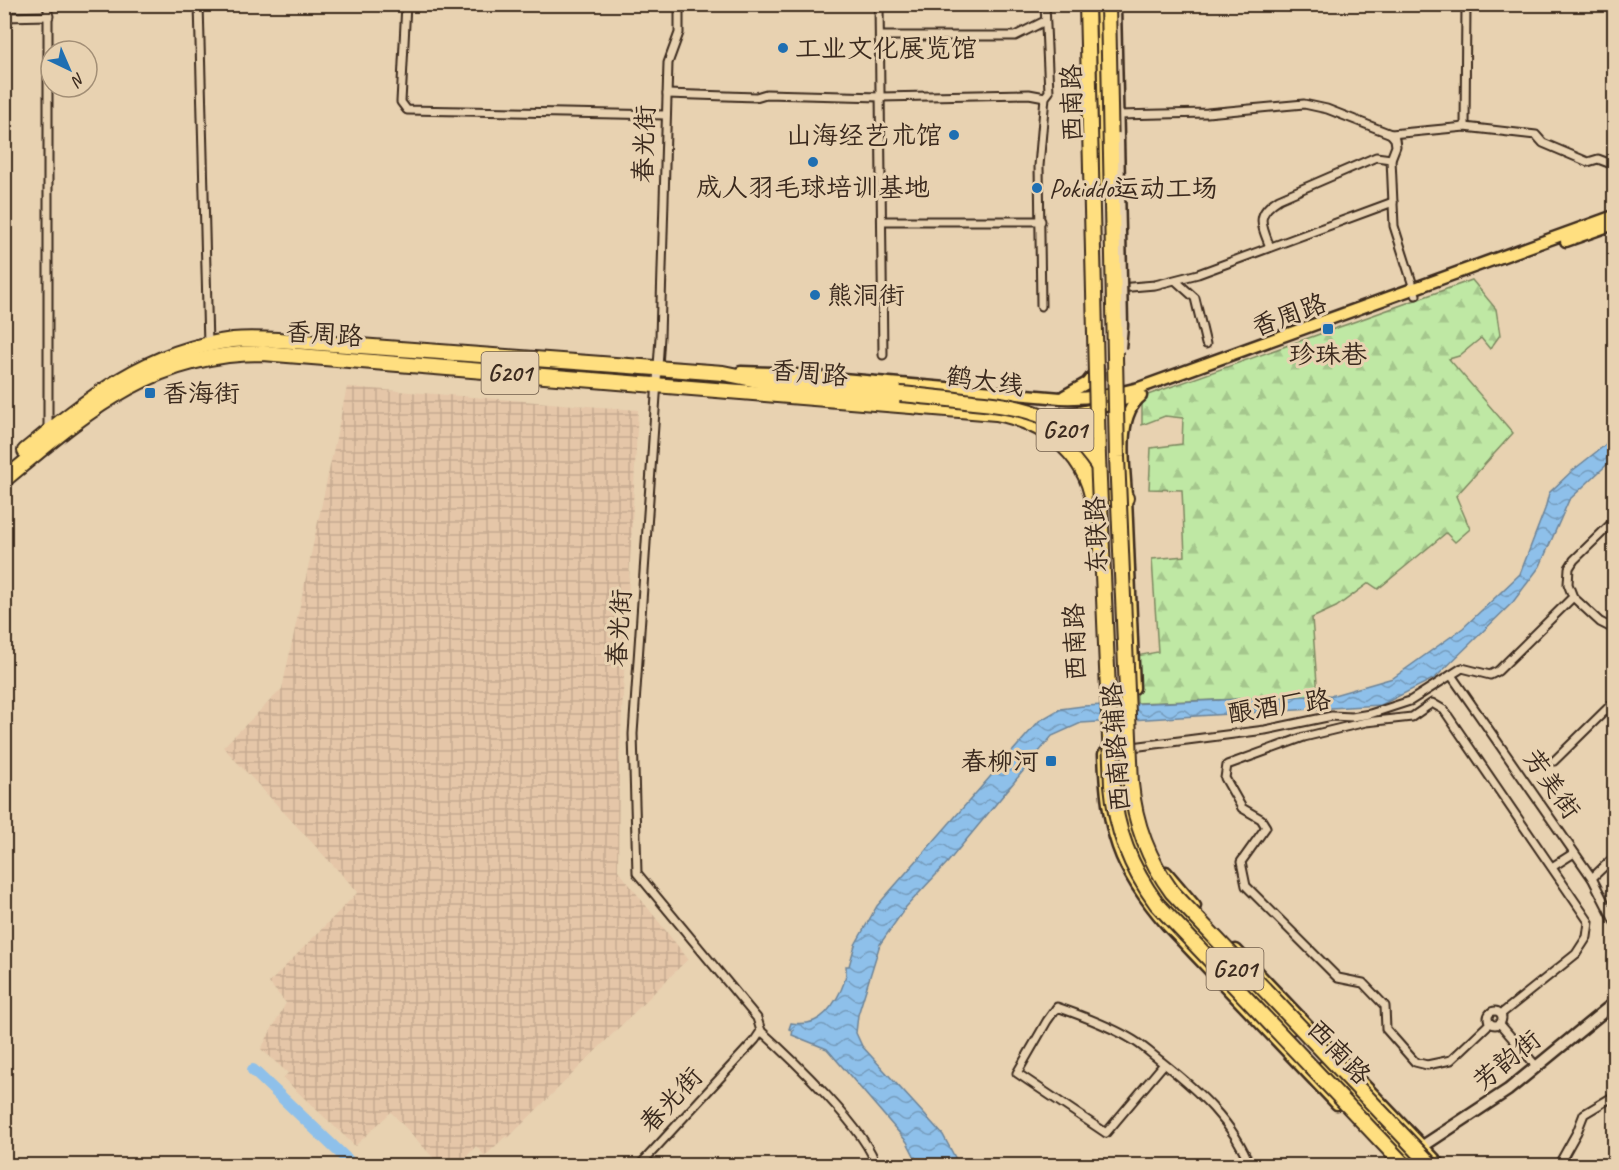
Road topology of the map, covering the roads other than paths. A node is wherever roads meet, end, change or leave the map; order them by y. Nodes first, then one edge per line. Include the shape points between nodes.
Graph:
1 (48, 4) edge
2 (198, 4) edge
3 (406, 4) edge
4 (679, 4) edge
5 (879, 4) edge
6 (1045, 4) edge
7 (1080, 4) edge
8 (1087, 4) edge
9 (1094, 4) edge
10 (1101, 4) edge
11 (1108, 4) edge
12 (1115, 4) edge
13 (1466, 4) edge
14 (49, 16) junction
15 (4, 17) edge
16 (1115, 19) junction
17 (1045, 21) junction
18 (880, 36) junction
19 (1095, 73) junction
20 (666, 94) junction
21 (1083, 95) junction
22 (881, 97) junction
23 (1045, 98) junction
24 (666, 115) junction
25 (1117, 115) junction
26 (1465, 127) junction
27 (1391, 134) junction
28 (1391, 159) junction
29 (1614, 165) edge
30 (1393, 202) junction
31 (1614, 216) edge
32 (882, 221) junction
33 (1041, 221) junction
34 (1614, 224) edge
35 (1270, 247) junction
36 (1176, 281) junction
37 (1107, 288) junction
38 (1415, 292) junction
39 (1041, 306) dead end
40 (1206, 344) dead end
41 (208, 345) junction
42 (883, 355) dead end
43 (1105, 361) junction
44 (658, 368) junction
45 (723, 373) junction
46 (657, 385) junction
47 (1146, 389) junction
48 (1106, 396) junction
49 (1061, 398) junction
50 (996, 413) junction
51 (48, 438) junction
52 (1107, 457) junction
53 (4, 468) edge
54 (4, 480) edge
55 (1094, 498) junction
56 (1126, 498) junction
57 (1614, 521) edge
58 (1116, 585) joint
59 (1574, 597) junction
60 (1614, 628) edge
61 (1451, 675) junction
62 (1128, 702) junction
63 (1614, 702) edge
64 (1130, 747) junction
65 (1104, 751) junction
66 (1554, 761) dead end
67 (1574, 853) junction
68 (1614, 857) edge
69 (1552, 867) junction
70 (1592, 878) junction
71 (1614, 921) edge
72 (1214, 946) junction
73 (1245, 959) junction
74 (1614, 1003) edge
75 (1501, 1014) junction
76 (1490, 1023) junction
77 (1500, 1024) junction
78 (761, 1031) junction
79 (1164, 1064) junction
80 (1537, 1067) junction
81 (1614, 1096) edge
82 (1415, 1160) edge
83 (639, 1166) edge
84 (876, 1166) edge
85 (1250, 1166) edge
86 (1396, 1166) edge
87 (1432, 1166) edge
88 (1441, 1166) edge
89 (1558, 1166) edge

1 - 14 street
2 - 41 street
3 - 24 street via 401,102 407,110
4 - 20 street, 春光街 via 679,33 668,63
5 - 18 street
6 - 17 street
7 - 21 main road
8 - 48 highway, 东联路, bridge
9 - 19 main road, 西南路
10 - 37 main road, 西南路
11 - 16 main road
11 - 48 highway, 东联路, bridge
12 - 16 main road, 西南路
13 - 26 street
14 - 15 street
14 - 51 street
16 - 25 main road, 西南路
17 - 18 street via 1016,36
17 - 23 street via 1049,92
18 - 22 street
19 - 21 main road
19 - 43 main road, 西南路
20 - 22 street
20 - 24 street, 春光街
21 - 48 main road, bridge via 1089,328
22 - 23 street via 1029,94
22 - 32 street
23 - 33 street via 1039,166
24 - 44 street, 春光街
25 - 27 street via 1208,113 1304,104
25 - 48 main road, 西南路, bridge via 1122,326
26 - 27 street
26 - 29 street via 1536,135 1544,143 1588,162 1598,159
27 - 28 street via 1396,146
28 - 30 street
28 - 35 street via 1376,157 1269,205 1261,221
30 - 35 street
30 - 38 street via 1394,226
31 - 38 main road, 香周路
32 - 33 street
32 - 42 street
33 - 39 street
34 - 38 main road, 香周路
35 - 36 street
36 - 37 street
36 - 40 street via 1195,298
37 - 43 main road, 西南路
38 - 47 main road, 香周路
41 - 44 highway, 香周路 / G201 via 234,340 293,341
41 - 51 highway, 香周路 / G201 via 170,355 122,378 77,408
43 - 47 main road via 1122,379
43 - 48 main road, 西南路
43 - 49 main road via 1087,383
44 - 45 highway, 香周路 / G201
44 - 46 street, 春光街
45 - 49 main road, 香周路 via 773,373
45 - 58 highway, 鹤大线 / G201, bridge via 772,383 1021,408 1046,417 1073,436 1094,460 1110,491
46 - 50 highway, 香周路 / G201
46 - 51 highway, 香周路 / G201 via 235,353 197,360 150,376
46 - 78 street, 春光街 via 633,734 637,873 757,1018
47 - 48 main road, 香周路
47 - 56 main road via 1125,418
48 - 49 main road, 香周路
48 - 50 main road, 香周路 via 1050,416
48 - 52 main road, 西南路辅路
48 - 82 highway, 东联路, bridge via 1112,785 1117,822 1128,858 1147,891 1172,921
48 - 87 highway, 东联路, bridge via 1131,784 1147,850 1162,879 1186,907
50 - 55 highway, 鹤大线 / G201 via 1030,422 1065,447 1080,466
51 - 53 highway, 香周路 / G201
51 - 54 highway, 香周路 / G201
52 - 55 main road, 西南路
52 - 56 main road, 西南路辅路
55 - 56 highway
55 - 65 highway, 西南路 / G201
56 - 62 main road, 西南路辅路
57 - 59 street via 1569,568 1568,584
58 - 62 highway, 西南路 / G201
59 - 60 street via 1600,622
59 - 61 street via 1498,671 1491,675 1462,668
61 - 64 street, 酿酒厂路 via 1410,701 1370,714 1332,716 1282,727
61 - 67 street, 芳美街
62 - 64 highway, 西南路 / G201
63 - 66 street
64 - 65 street, 酿酒厂路
64 - 72 highway, 西南路 / G201 via 1127,802 1140,853 1167,896
64 - 73 main road, 西南路辅路 via 1139,801 1160,862 1177,887
65 - 82 highway, 西南路 / G201 via 1118,785 1123,821 1135,855 1161,900
65 - 86 main road, 西南路辅路 via 1110,824 1122,861 1142,894 1175,934
67 - 69 street
67 - 70 street, 芳美街
68 - 70 street
69 - 75 street via 1589,922 1587,937 1576,954
69 - 76 street via 1444,710 1432,703 1412,717 1366,722 1304,737 1227,765 1225,778 1242,808 1261,819 1266,827 1241,862 1246,886 1338,978 1363,983 1385,1006 1386,1029 1415,1062 1426,1065 1451,1060
70 - 71 street, 芳美街
72 - 73 highway
72 - 82 highway, 西南路 / G201
73 - 82 main road, 西南路辅路
74 - 80 main road, 芳韵街
75 - 76 street via 1491,1012
75 - 77 street
76 - 77 street
77 - 80 street
78 - 83 street, 春光街
78 - 84 street via 856,1128
79 - 79 street via 1134,1040 1057,1007 1017,1073 1106,1132
79 - 85 street via 1191,1085 1232,1130
80 - 82 main road, 芳韵街
81 - 89 street via 1584,1114
82 - 88 main road, 西南路辅路

